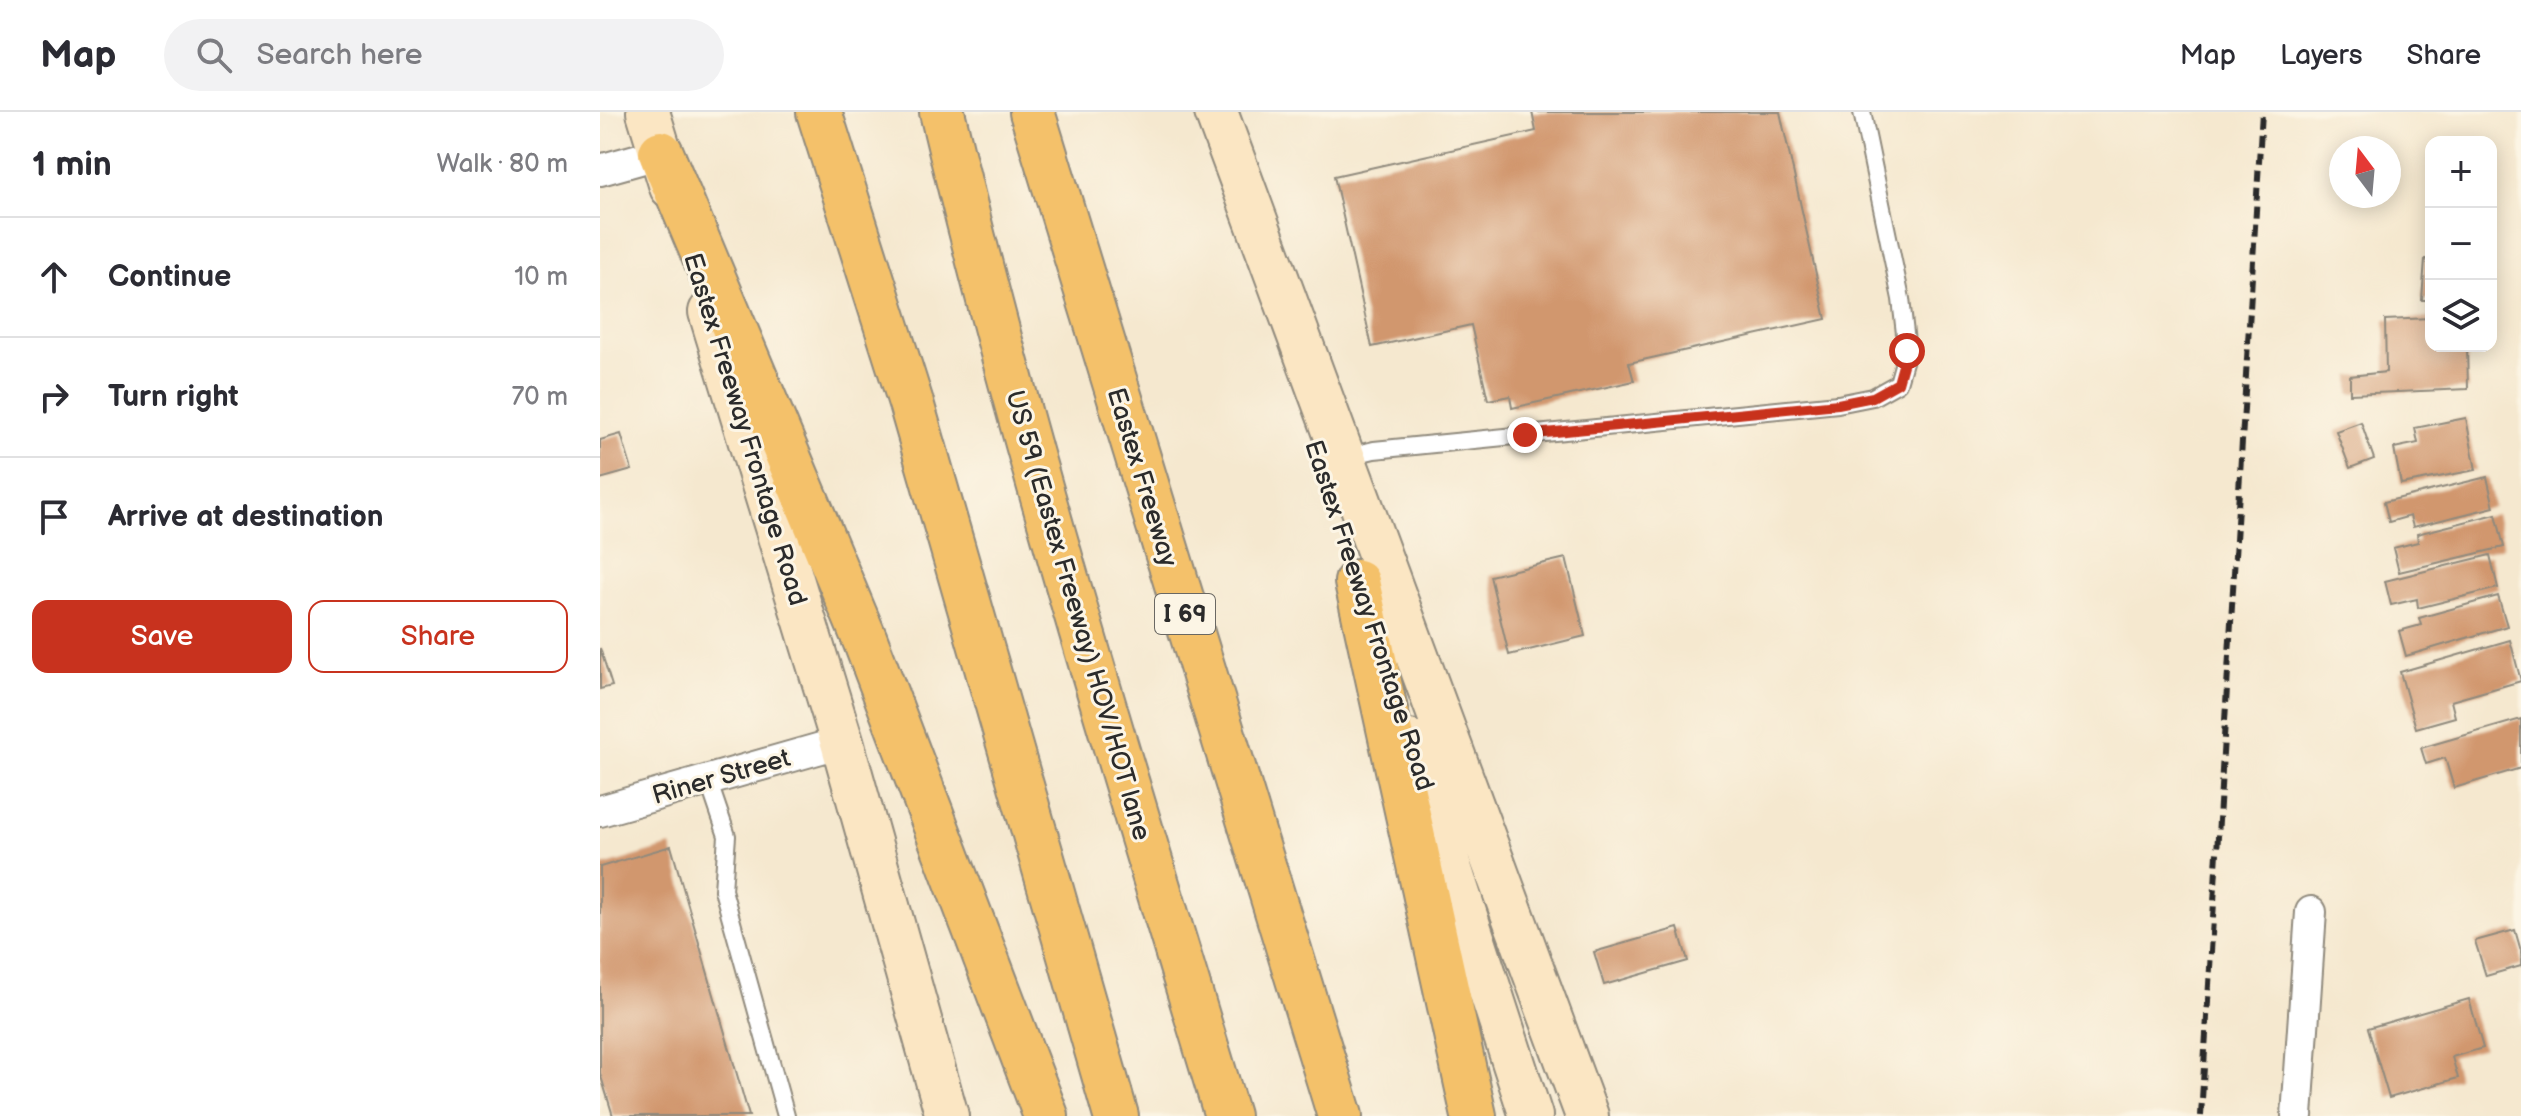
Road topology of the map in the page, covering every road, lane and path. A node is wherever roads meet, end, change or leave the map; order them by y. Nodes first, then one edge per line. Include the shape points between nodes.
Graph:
1 (648, 112) edge
2 (819, 112) edge
3 (942, 112) edge
4 (1032, 112) edge
5 (1216, 112) edge
6 (1862, 112) edge
7 (661, 153) junction
8 (600, 170) edge
9 (1344, 457) junction
10 (1357, 582) junction
11 (842, 742) junction
12 (708, 780) junction
13 (600, 811) edge
14 (2311, 912) dead end
15 (786, 1116) edge
16 (947, 1116) edge
17 (1046, 1116) edge
18 (1116, 1116) edge
19 (1227, 1116) edge
20 (1340, 1116) edge
21 (1474, 1116) edge
22 (1531, 1116) edge
23 (1587, 1116) edge
24 (2297, 1116) edge

1 - 7 main road, Eastex Freeway Frontage Road
2 - 18 highway via 911,403
3 - 19 highway, US 59 (Eastex Freeway) HOV/HOT lane via 986,294
4 - 20 highway, Eastex Freeway / I 69
5 - 9 main road
5 - 10 main road, Eastex Freeway Frontage Road
6 - 9 lane via 1901,299 1907,351 1898,383 1873,397 1838,404
7 - 8 street
7 - 11 main road, Eastex Freeway Frontage Road
7 - 17 highway via 865,640
9 - 23 main road
10 - 21 highway
10 - 22 main road, Eastex Freeway Frontage Road
11 - 12 street, Riner Street
11 - 16 main road, Eastex Freeway Frontage Road
12 - 13 street, Riner Street
12 - 15 lane via 727,836 723,890
14 - 24 street

